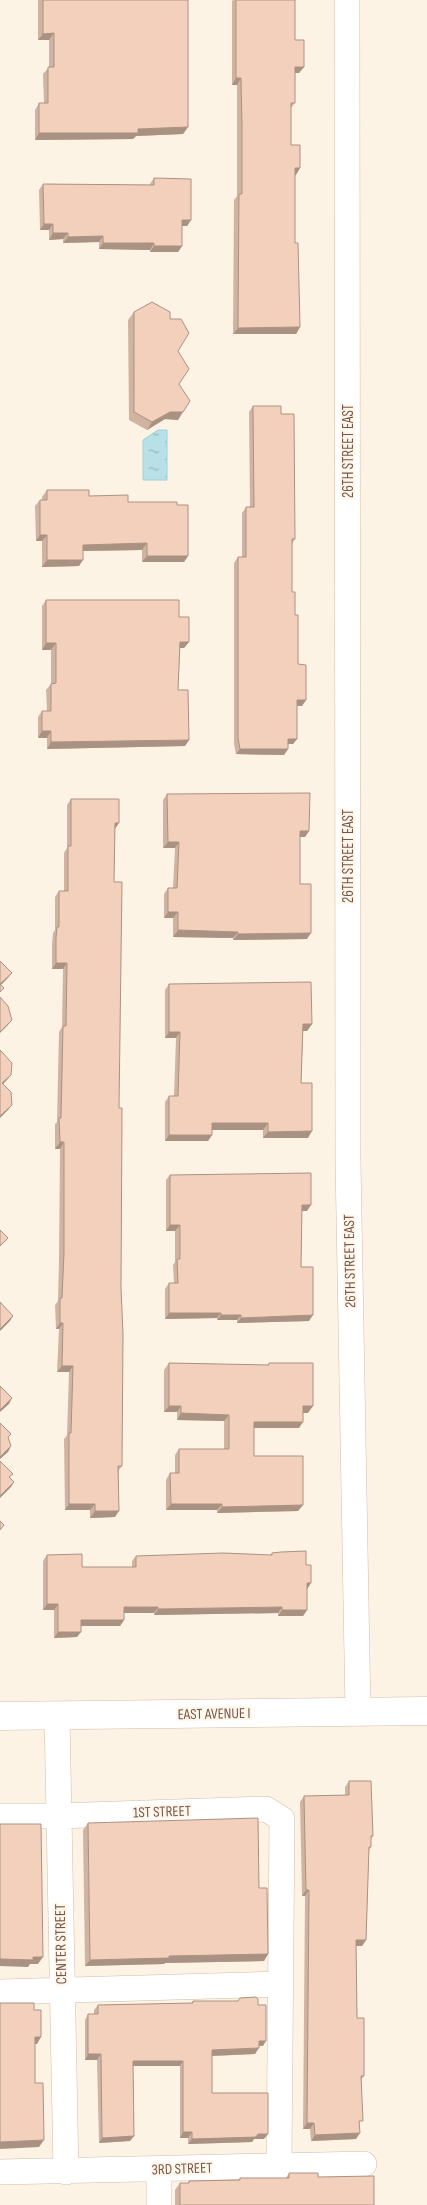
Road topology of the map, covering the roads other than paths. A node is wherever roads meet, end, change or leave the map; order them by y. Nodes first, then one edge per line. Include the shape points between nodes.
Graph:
1 (347, 0) edge
2 (427, 1711) edge
3 (358, 1712) junction
4 (0, 1716) edge
5 (57, 1716) junction
6 (0, 1816) edge
7 (58, 1816) junction
8 (280, 1984) junction
9 (62, 1991) junction
10 (0, 1992) edge
11 (364, 2164) dead end
12 (279, 2166) junction
13 (159, 2169) junction
14 (0, 2172) edge
15 (66, 2172) junction
16 (159, 2205) edge

1 - 3 street, 26TH STREET EAST via 348,1161
2 - 3 main road, EAST AVENUE I
3 - 5 main road, EAST AVENUE I
4 - 5 main road, EAST AVENUE I
5 - 7 street, CENTER STREET
6 - 7 street, 1ST STREET
7 - 8 street, 1ST STREET via 266,1809 282,1819
7 - 9 street, CENTER STREET
8 - 9 street
8 - 12 street
9 - 10 street
9 - 15 street, CENTER STREET
11 - 12 street, 3RD STREET
12 - 13 street, 3RD STREET
13 - 15 street, 3RD STREET
13 - 16 street
14 - 15 street, 3RD STREET

